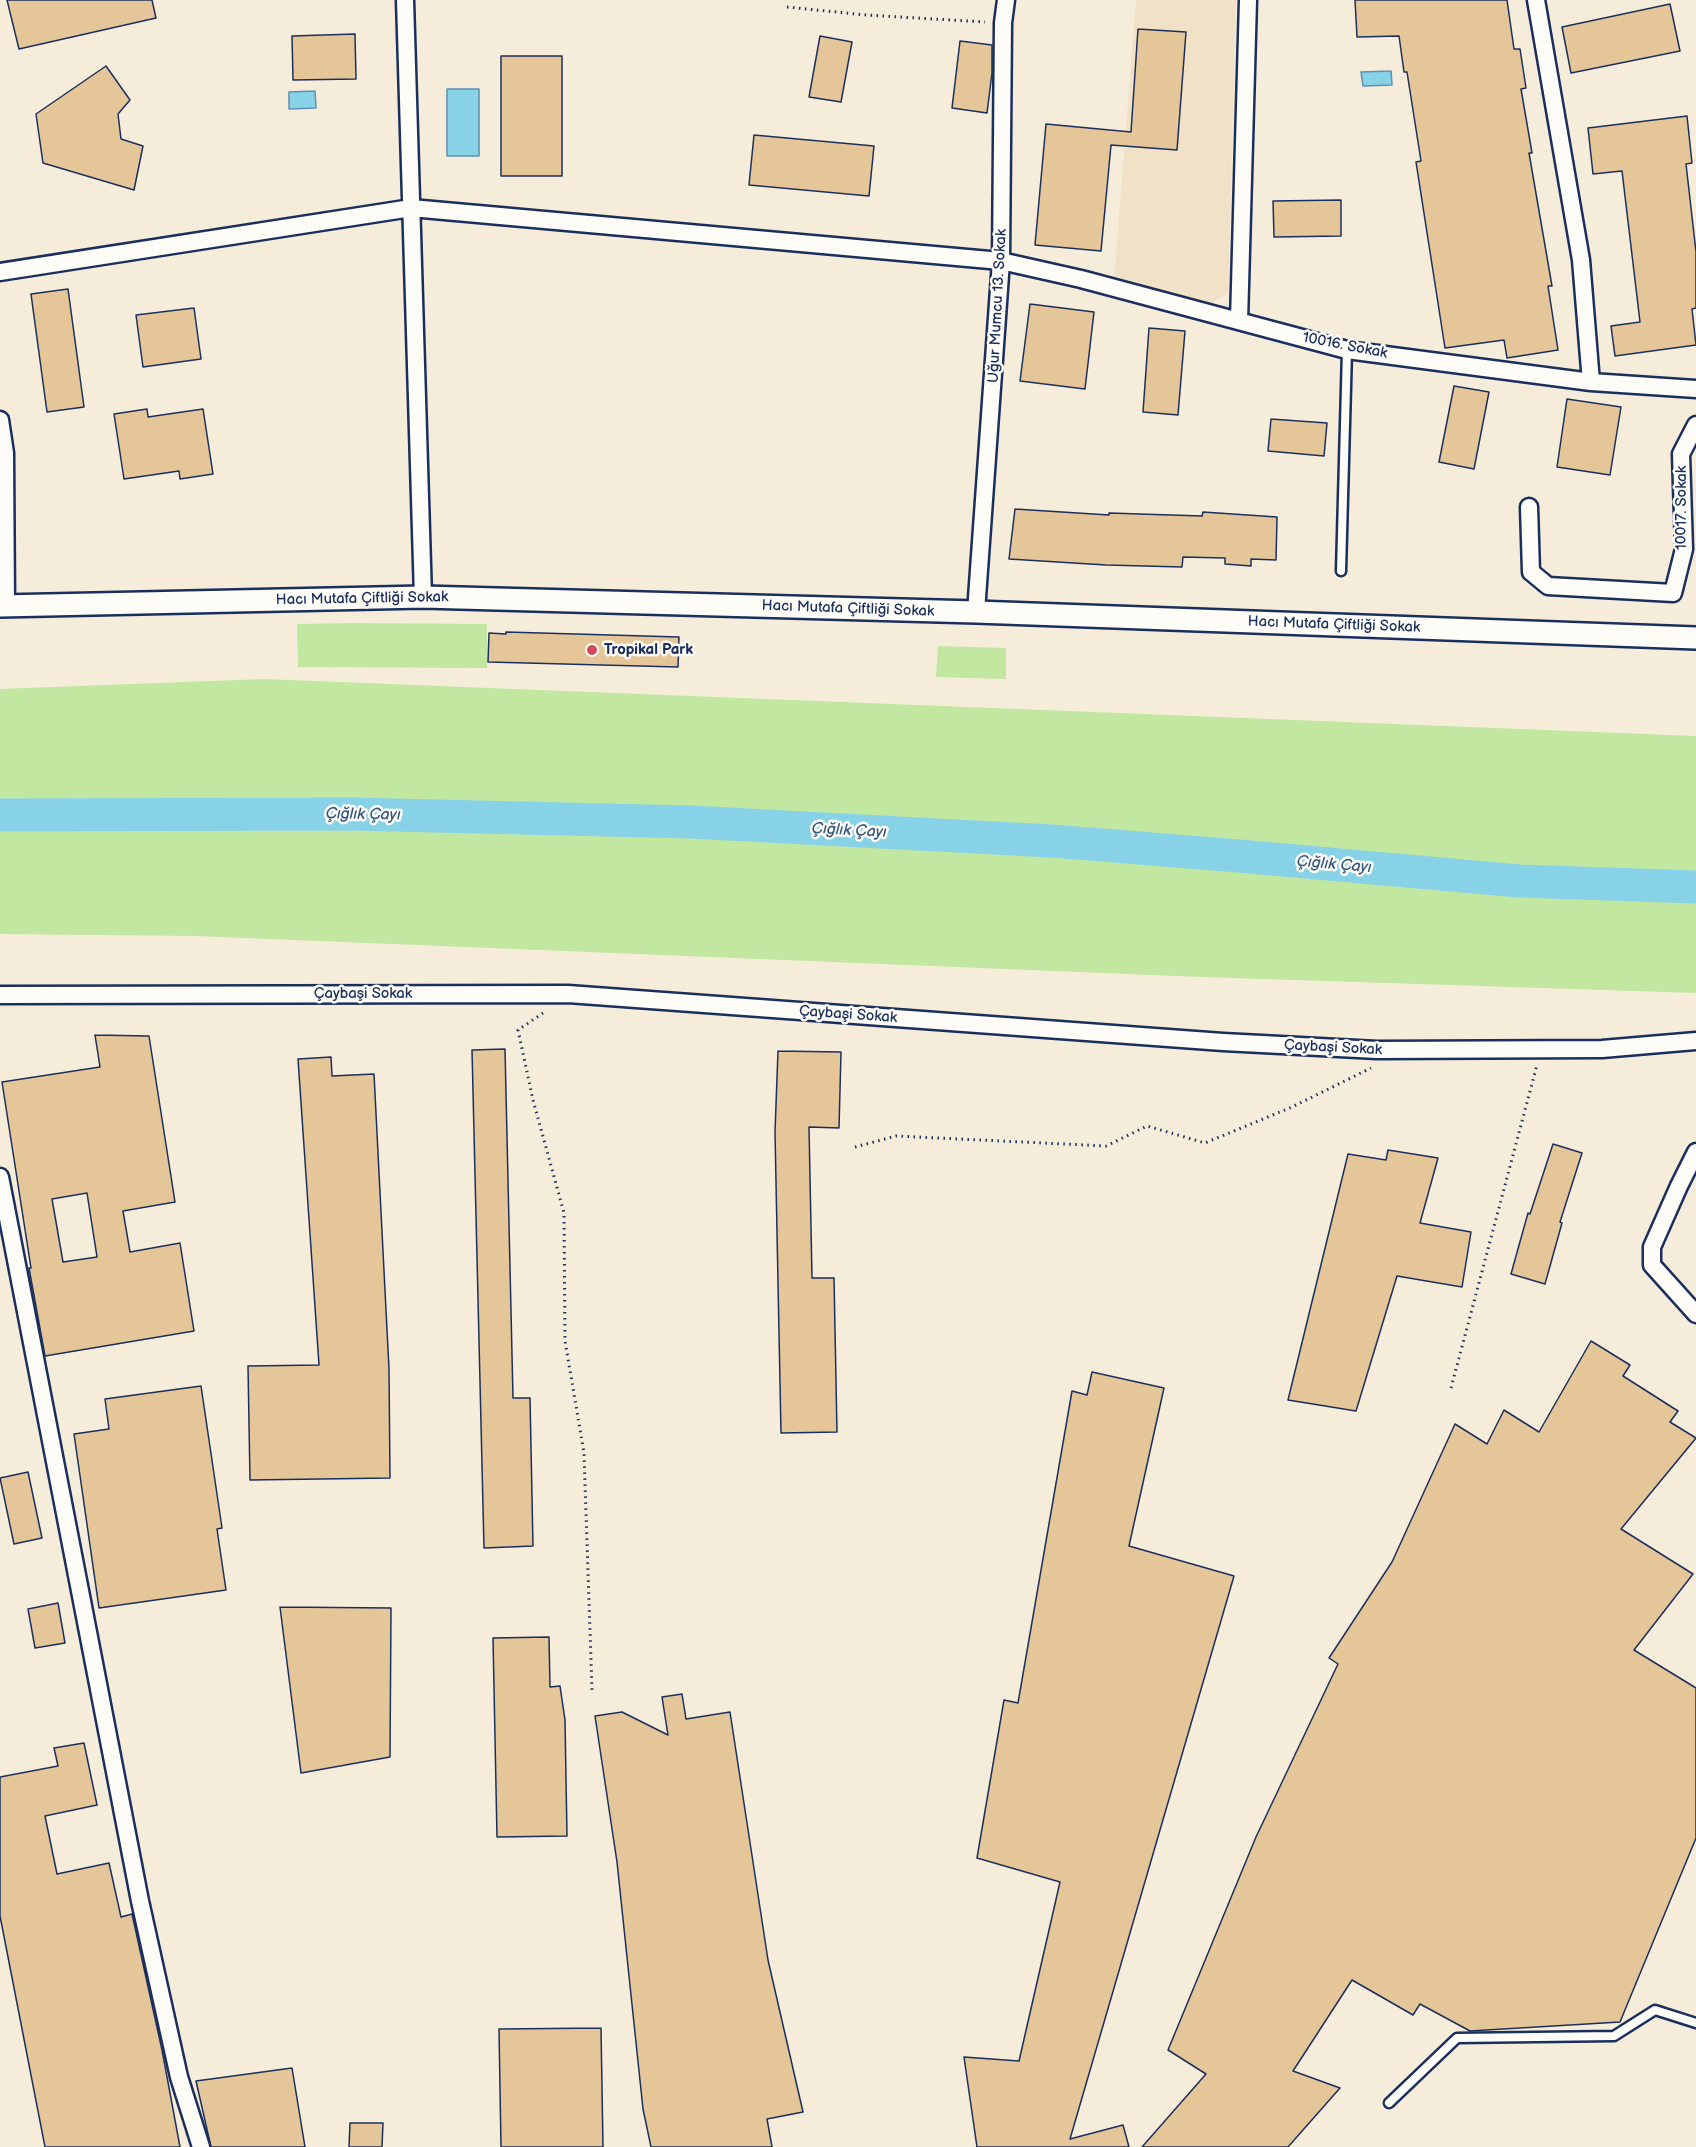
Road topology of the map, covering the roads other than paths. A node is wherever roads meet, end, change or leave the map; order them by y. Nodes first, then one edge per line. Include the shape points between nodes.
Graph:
1 (405, 0) edge
2 (1006, 0) edge
3 (1248, 0) edge
4 (1536, 0) edge
5 (411, 208) junction
6 (1001, 261) junction
7 (0, 272) edge
8 (1239, 321) junction
9 (1347, 350) junction
10 (1591, 382) junction
11 (1696, 389) edge
12 (0, 420) edge
13 (1696, 425) edge
14 (1529, 507) dead end
15 (1341, 571) dead end
16 (423, 597) junction
17 (3, 606) edge
18 (976, 612) junction
19 (1696, 638) edge
20 (0, 995) edge
21 (1696, 1041) edge
22 (1696, 1152) edge
23 (0, 1178) edge
24 (1696, 1314) edge
25 (1696, 2023) edge
26 (1389, 2103) dead end
27 (201, 2147) edge

1 - 5 street
2 - 6 street, Uğur Mumcu 13. Sokak
3 - 8 street
4 - 10 street via 1581,260
5 - 6 street, 10016. Sokak
5 - 7 street, 10016. Sokak
5 - 16 street
6 - 8 street, 10016. Sokak
6 - 18 street, Uğur Mumcu 13. Sokak
8 - 9 street, 10016. Sokak
9 - 10 street, 10016. Sokak
9 - 15 lane
10 - 11 street, 10016. Sokak
12 - 17 street via 5,453
13 - 14 street, 10017. Sokak via 1681,454 1684,549 1673,594 1548,586 1532,572
16 - 17 street, Hacı Mutafa Çiftliği Sokak
16 - 18 street, Hacı Mutafa Çiftliği Sokak
18 - 19 street, Hacı Mutafa Çiftliği Sokak
20 - 21 street, Çaybaşi Sokak via 568,994 1377,1050 1541,1051
22 - 24 street via 1652,1247 1652,1265
23 - 27 street via 140,1901 179,2077
25 - 26 lane via 1655,2010 1614,2036 1458,2038

